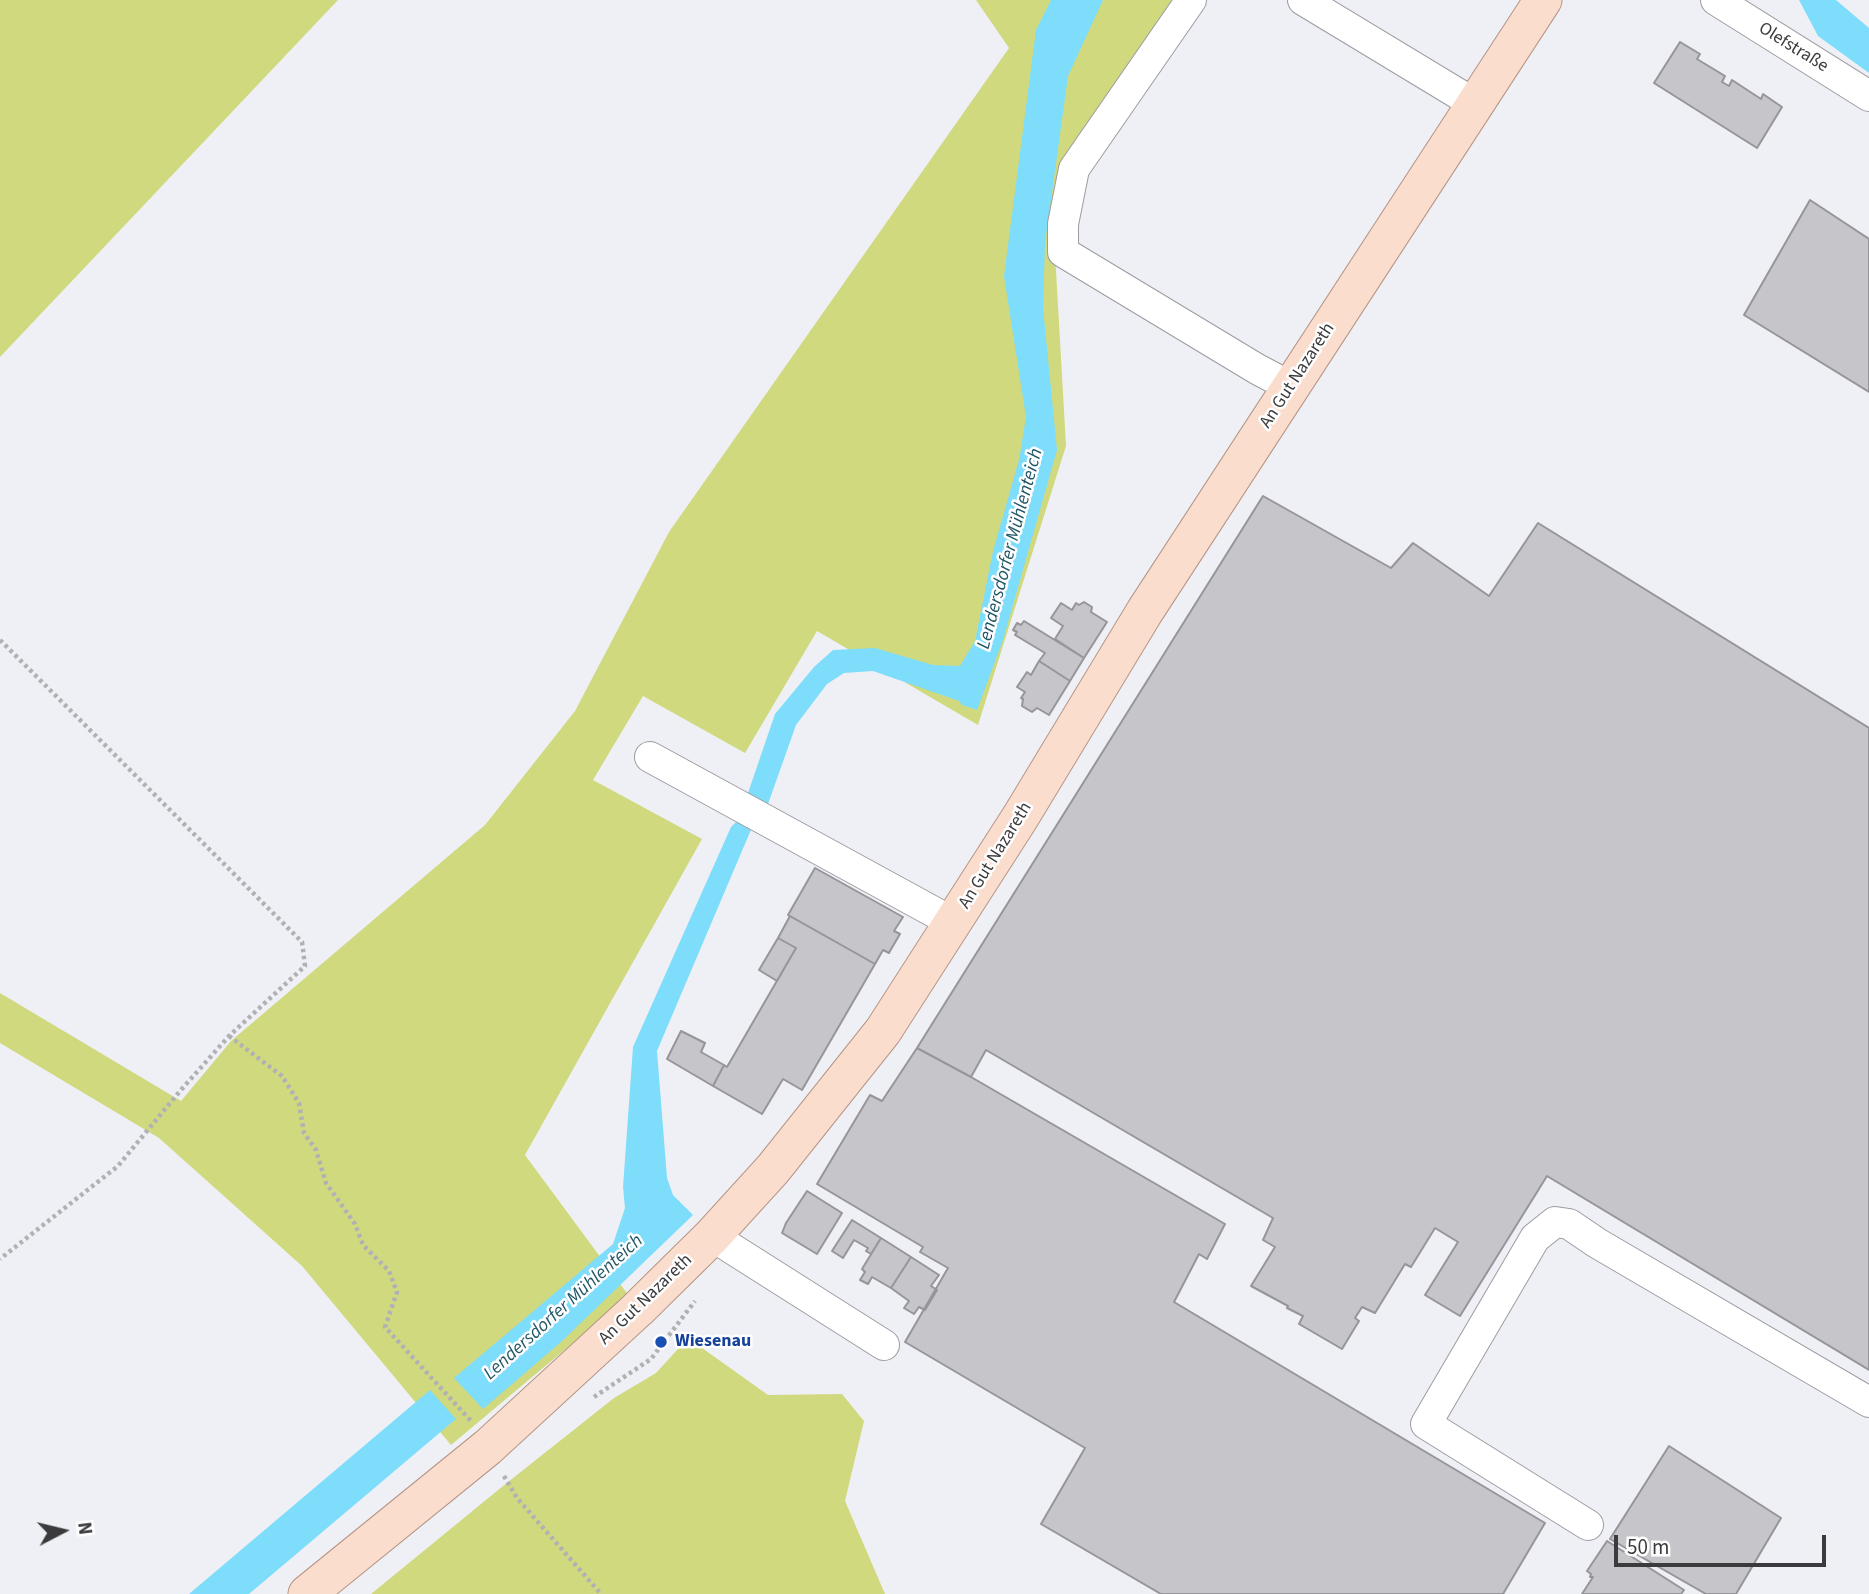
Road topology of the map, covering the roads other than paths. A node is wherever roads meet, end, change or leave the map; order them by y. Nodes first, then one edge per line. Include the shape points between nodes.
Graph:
1 (1191, 0) edge
2 (1303, 0) edge
3 (1543, 0) edge
4 (1716, 0) edge
5 (1869, 96) edge
6 (1475, 104) junction
7 (1290, 387) junction
8 (649, 757) dead end
9 (954, 923) junction
10 (712, 1236) junction
11 (884, 1345) dead end
12 (1869, 1402) edge
13 (1588, 1525) dead end
14 (307, 1594) edge

1 - 7 street via 1074,169 1063,224 1063,252
2 - 6 street
3 - 6 main road, An Gut Nazareth
4 - 5 street, Olefstraße
6 - 7 main road, An Gut Nazareth
7 - 9 main road, An Gut Nazareth via 1144,611
8 - 9 street
9 - 10 main road, An Gut Nazareth via 883,1031 774,1169
10 - 11 street
10 - 14 main road, An Gut Nazareth via 488,1447
12 - 13 street via 1569,1224 1555,1222 1535,1238 1426,1424

